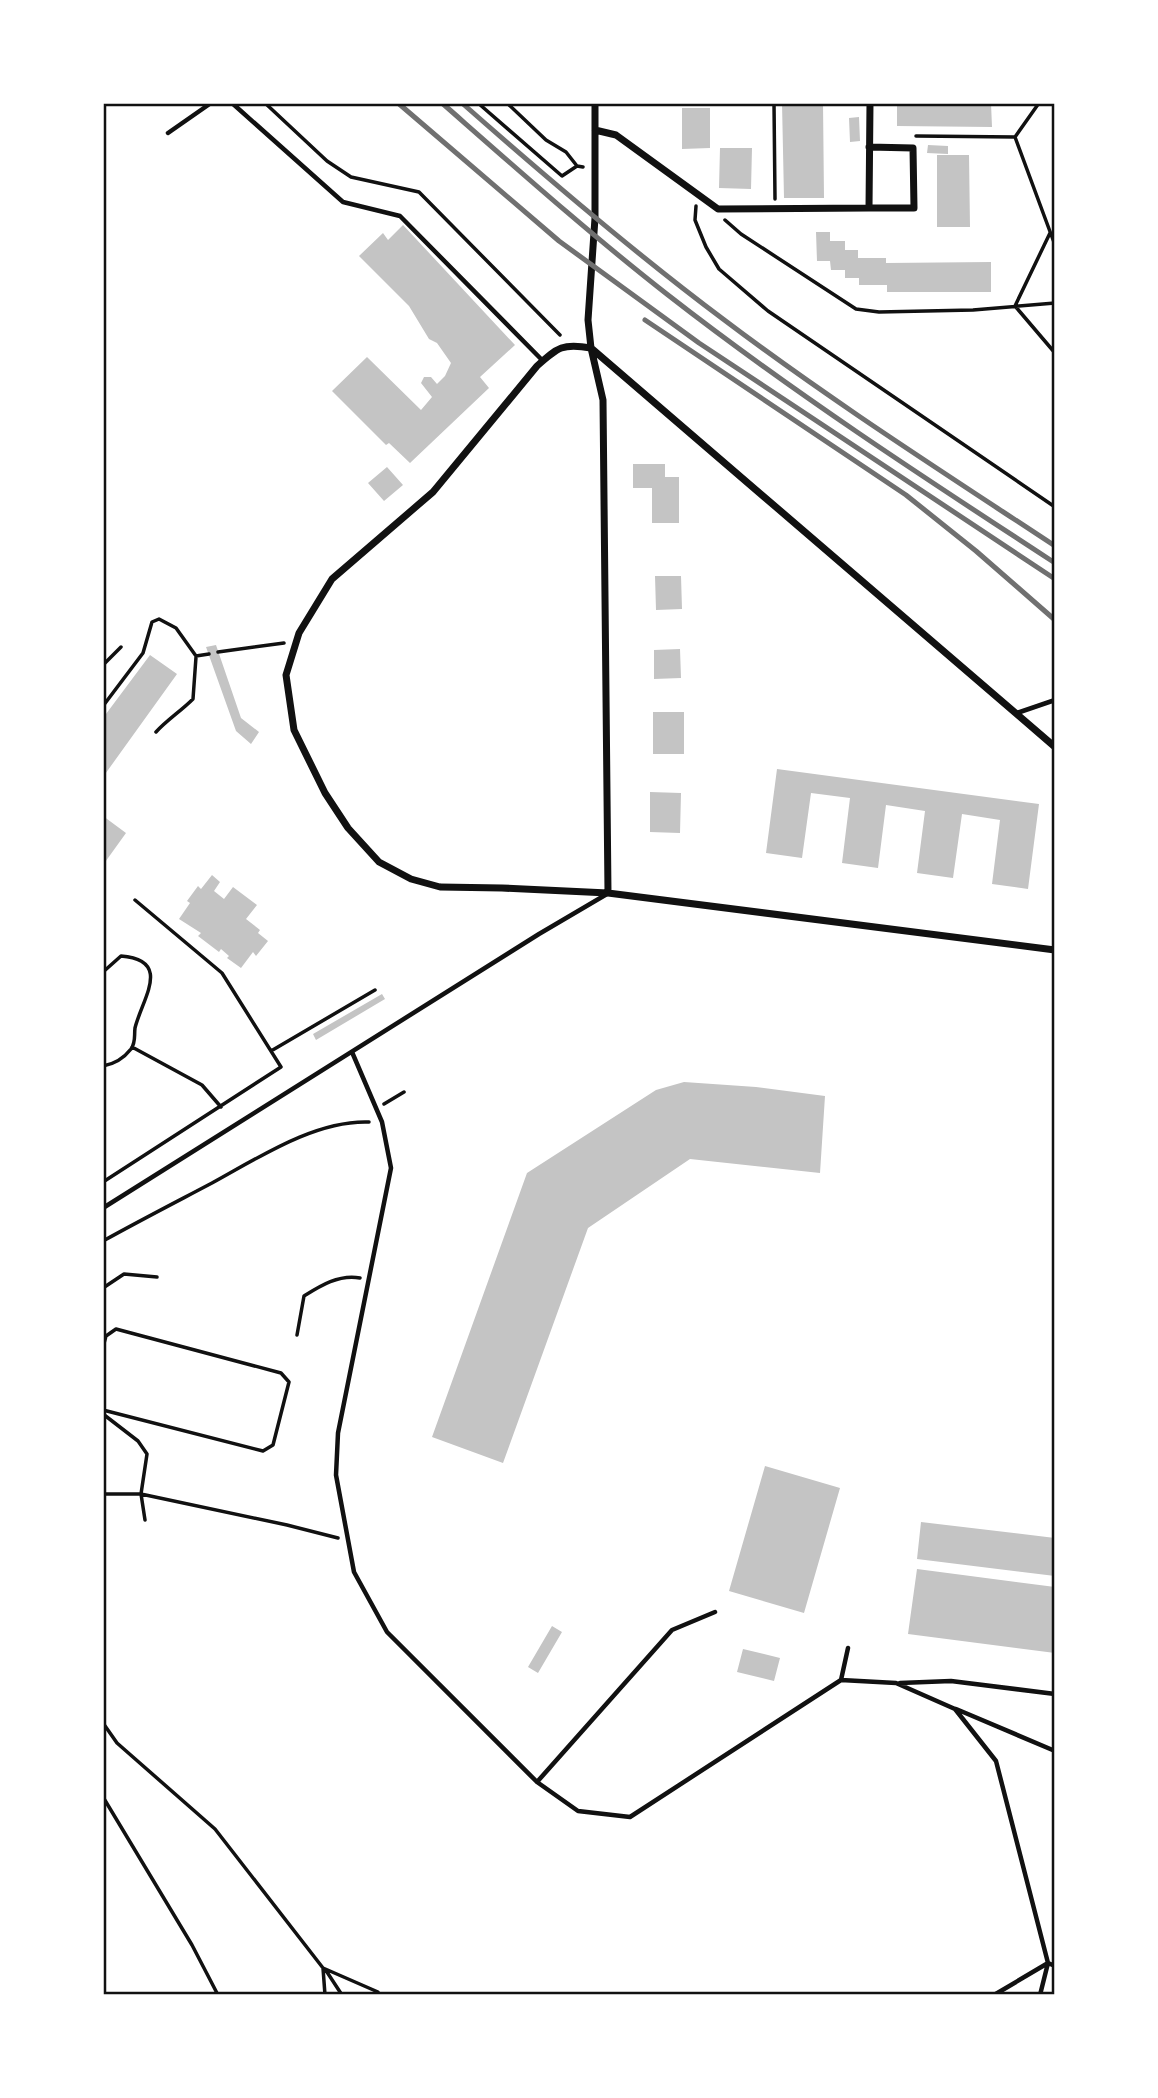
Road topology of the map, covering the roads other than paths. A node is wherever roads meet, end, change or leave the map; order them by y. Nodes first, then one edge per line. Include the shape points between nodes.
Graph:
1 (211, 103) edge
2 (232, 103) edge
3 (595, 103) edge
4 (870, 103) edge
5 (595, 130) junction
6 (168, 133) dead end
7 (869, 147) junction
8 (869, 208) junction
9 (591, 348) junction
10 (540, 363) junction
11 (1055, 700) edge
12 (1017, 713) junction
13 (1055, 747) edge
14 (608, 893) junction
15 (1055, 950) edge
16 (352, 1052) junction
17 (103, 1208) edge
18 (715, 1612) dead end
19 (848, 1648) dead end
20 (841, 1680) junction
21 (896, 1684) junction
22 (1055, 1694) edge
23 (955, 1709) junction
24 (1055, 1751) edge
25 (537, 1782) junction
26 (1048, 1963) junction
27 (1055, 1966) edge
28 (994, 1995) edge
29 (1040, 1995) edge

1 - 6 lane
2 - 10 lane via 343,202 400,216
3 - 5 street
4 - 7 street
5 - 8 street via 616,135 718,209
5 - 9 street via 588,320
7 - 8 street
7 - 8 street via 913,148 914,208
9 - 10 street via 569,344
9 - 12 street
9 - 14 street via 603,400
10 - 14 street via 433,492 332,579 299,633 286,675 294,730 325,793 379,862 411,879 440,887
11 - 12 lane
12 - 13 street
14 - 15 street
14 - 16 lane
16 - 17 lane
16 - 25 lane via 382,1122 391,1168 338,1433 336,1475 354,1572 387,1632
18 - 25 lane via 672,1630
19 - 20 lane
20 - 21 lane
20 - 25 lane via 630,1817 578,1811
21 - 22 lane via 951,1681
21 - 23 lane
23 - 24 lane
23 - 26 lane via 996,1761
26 - 27 lane
26 - 28 lane
26 - 29 lane

